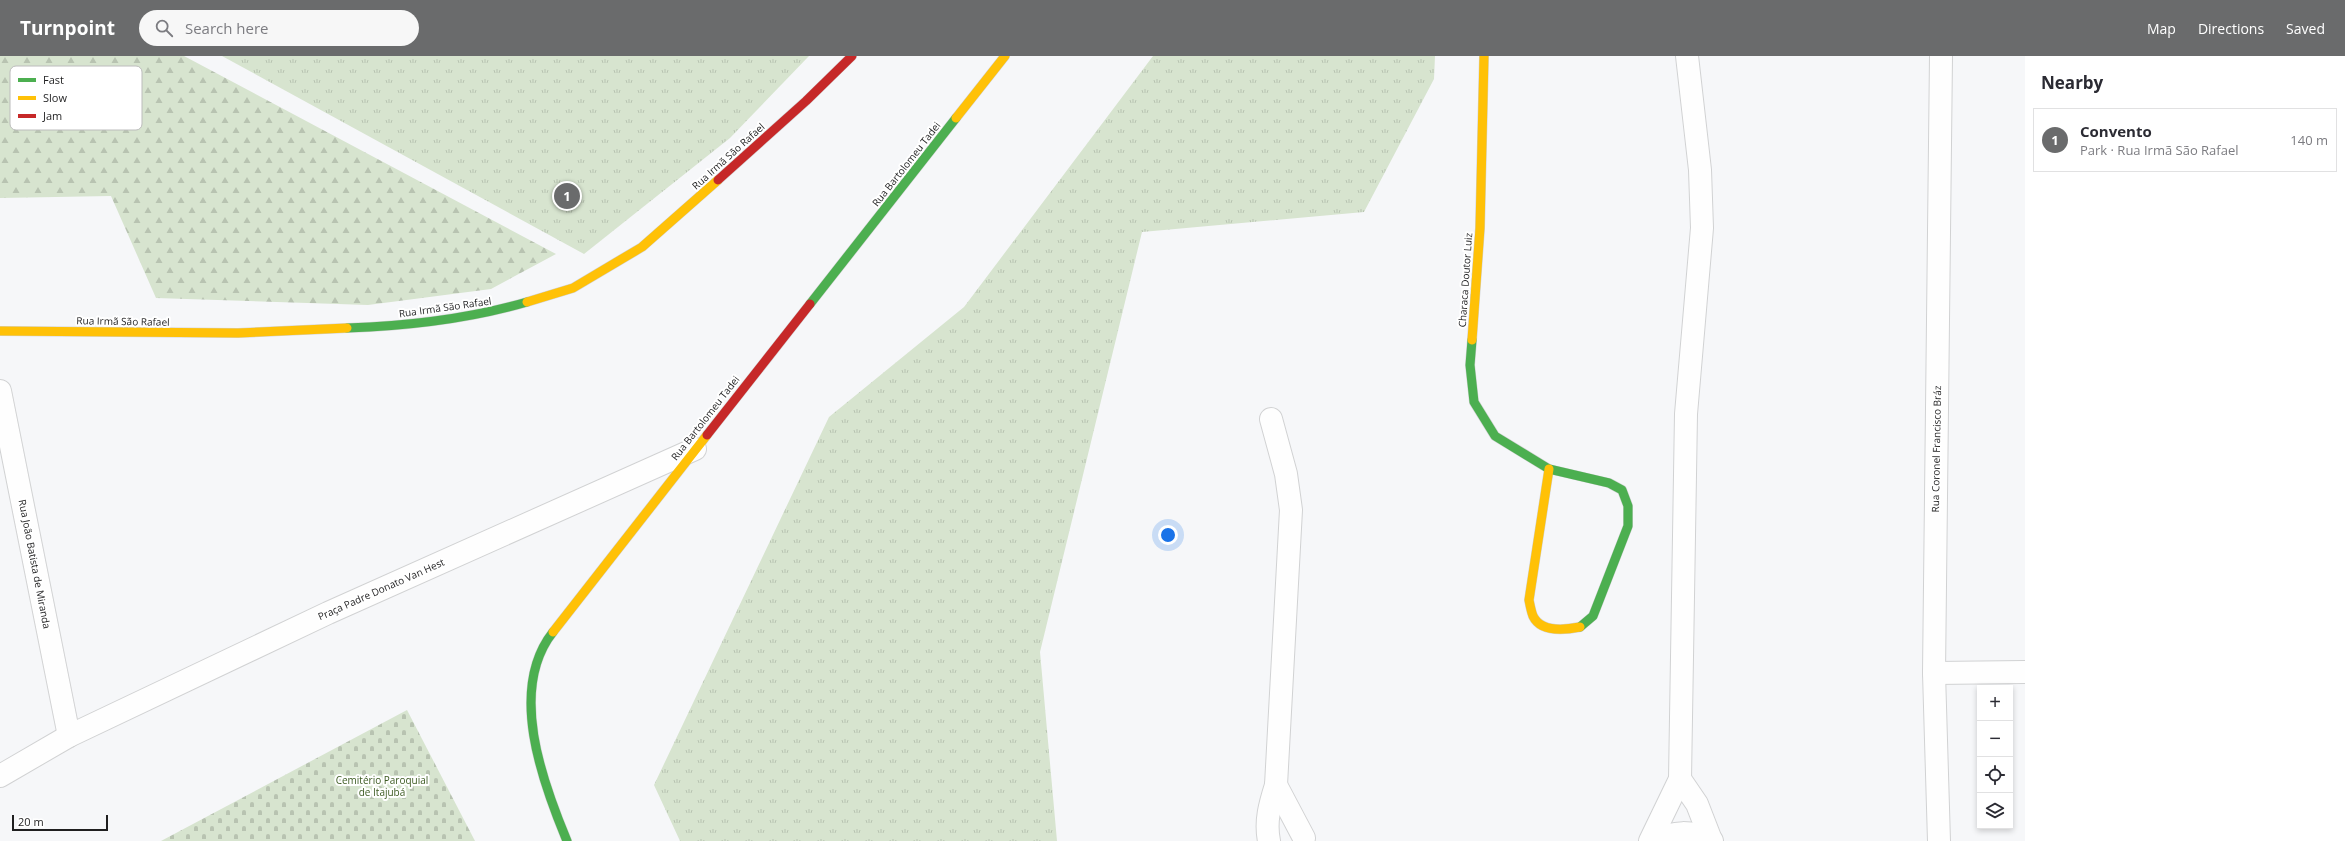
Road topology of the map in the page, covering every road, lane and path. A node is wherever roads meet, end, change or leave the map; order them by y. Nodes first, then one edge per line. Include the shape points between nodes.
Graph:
1 (852, 56) edge
2 (1005, 56) edge
3 (1484, 56) edge
4 (1687, 56) edge
5 (1941, 56) edge
6 (0, 331) edge
7 (0, 391) edge
8 (1271, 419) dead end
9 (695, 449) junction
10 (1549, 468) junction
11 (2025, 672) edge
12 (1934, 673) junction
13 (69, 736) junction
14 (0, 776) edge
15 (1680, 779) junction
16 (1276, 785) junction
17 (1300, 840) edge
18 (567, 841) edge
19 (1270, 841) edge
20 (1650, 841) edge
21 (1653, 841) edge
22 (1712, 841) edge
23 (1939, 841) edge

1 - 6 street, Rua Irmã São Rafael via 806,101 642,247 573,288 488,314 375,327 238,333
2 - 9 street, Rua Bartolomeu Tadei
3 - 10 street, Characa Doutor Luiz via 1480,228 1470,365 1474,402 1495,436
4 - 15 street via 1700,170 1702,228 1686,414
5 - 12 street, Rua Coronel Francisco Bráz
7 - 13 street, Rua João Batista de Miranda
8 - 16 street via 1286,474 1291,510
9 - 13 street, Praça Padre Donato Van Hest via 328,613
9 - 18 street, Rua Bartolomeu Tadei via 546,640 532,674 531,709 540,759
10 - 10 street, Characa Doutor Luiz via 1609,483 1622,490 1628,506 1628,526 1593,616 1582,627 1562,631 1545,627 1533,617 1529,600
11 - 12 street
12 - 23 street, Rua Coronel Francisco Bráz
13 - 14 street, Praça Padre Donato Van Hest
15 - 20 street
15 - 22 street via 1697,804
16 - 17 street
16 - 19 street via 1269,808 1267,829
21 - 22 street via 1669,834 1691,832

